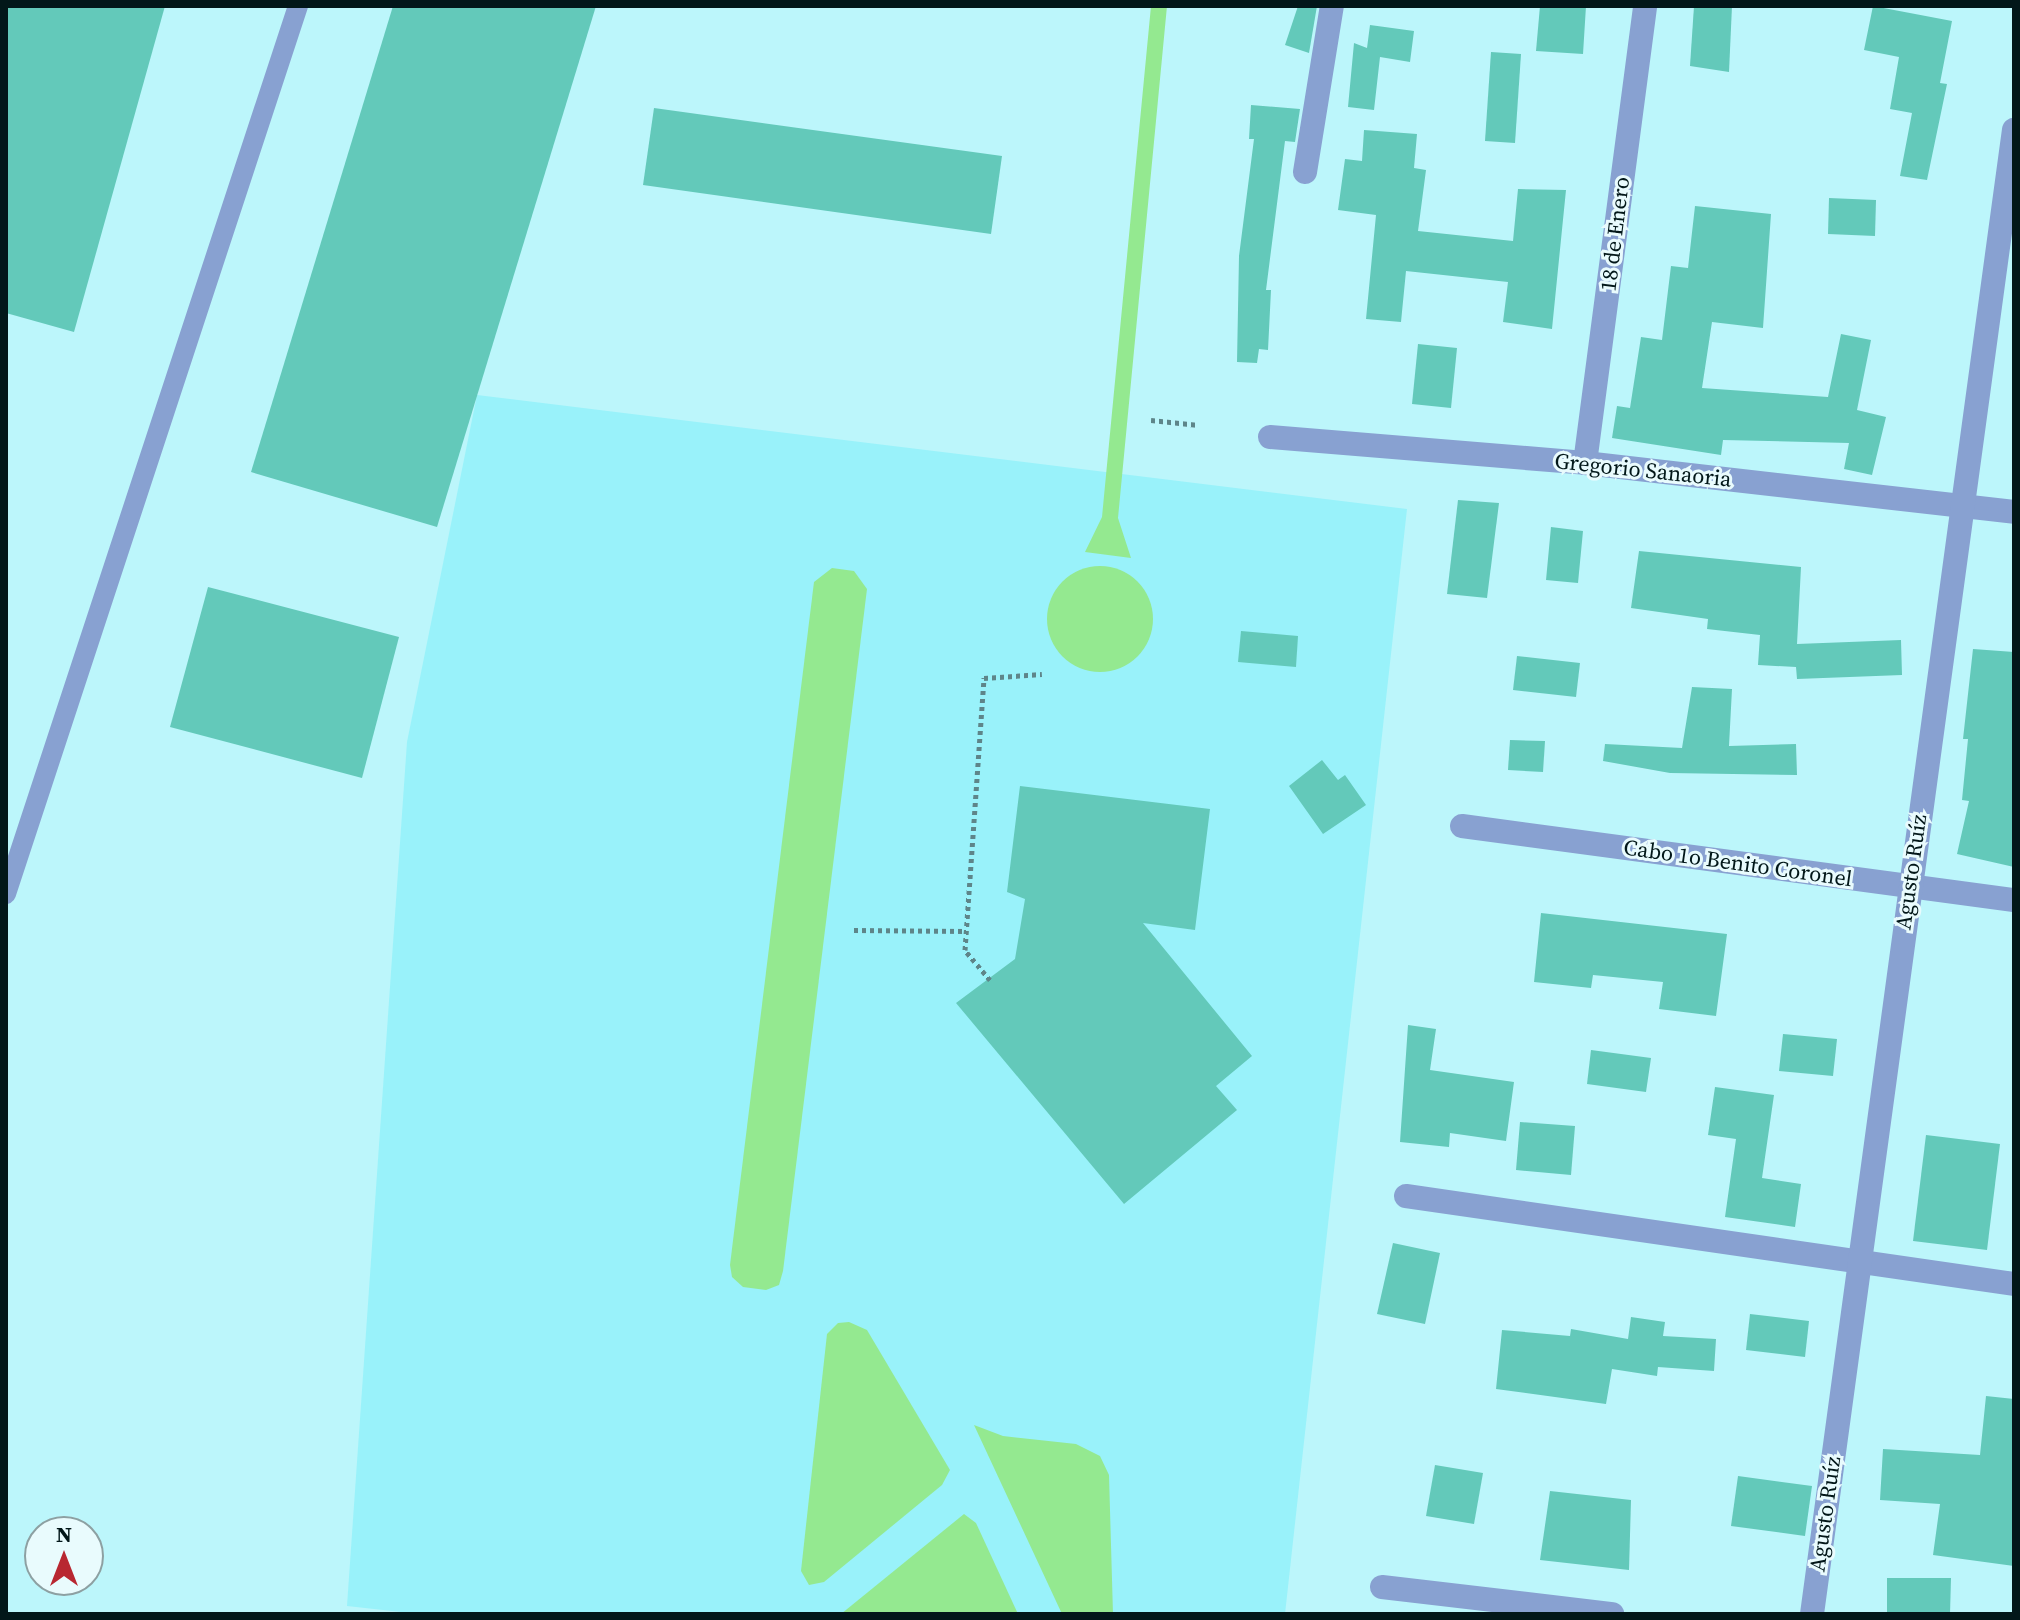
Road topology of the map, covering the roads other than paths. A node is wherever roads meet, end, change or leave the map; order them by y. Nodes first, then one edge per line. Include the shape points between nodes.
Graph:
1 (298, 6) edge
2 (1332, 6) edge
3 (1645, 6) edge
4 (2014, 130) edge
5 (1305, 172) dead end
6 (1270, 437) dead end
7 (1585, 463) junction
8 (1963, 506) junction
9 (2014, 512) edge
10 (1462, 826) dead end
11 (1908, 886) junction
12 (6, 894) edge
13 (2014, 900) edge
14 (1406, 1196) dead end
15 (1860, 1262) junction
16 (2014, 1284) edge
17 (1382, 1587) dead end
18 (1612, 1614) edge
19 (1812, 1614) edge

1 - 12 lane
2 - 5 street
3 - 7 street, 18 de Enero
4 - 8 street, Agusto Ruíz
6 - 7 street, Gregorio Sanaoria
7 - 8 street, Gregorio Sanaoria
8 - 9 street, Gregorio Sanaoria
8 - 11 street, Agusto Ruíz
10 - 11 street, Cabo 1o Benito Coronel
11 - 13 street, Cabo 1o Benito Coronel
11 - 15 street, Agusto Ruíz
14 - 15 street
15 - 16 street
15 - 19 street, Agusto Ruíz
17 - 18 street

